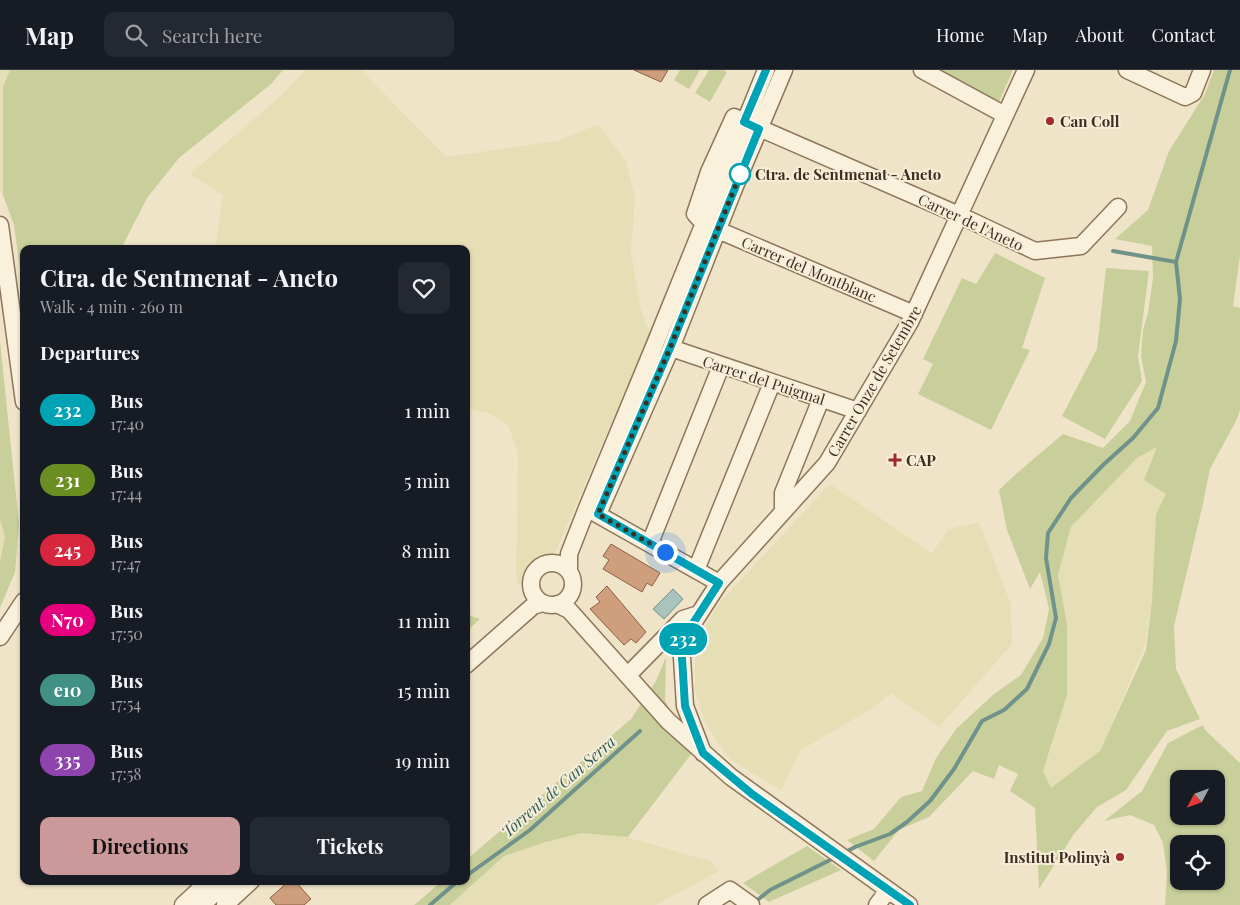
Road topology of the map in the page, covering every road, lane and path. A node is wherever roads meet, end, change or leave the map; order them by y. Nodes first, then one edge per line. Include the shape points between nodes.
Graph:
1 (766, 70) edge
2 (784, 70) edge
3 (922, 70) edge
4 (1026, 70) edge
5 (1127, 70) edge
6 (1202, 70) edge
7 (1005, 115) junction
8 (746, 123) junction
9 (1118, 207) dead end
10 (959, 216) junction
11 (0, 225) edge
12 (711, 227) junction
13 (914, 314) junction
14 (670, 348) junction
15 (721, 366) junction
16 (20, 372) edge
17 (772, 383) junction
18 (821, 399) junction
19 (858, 411) junction
20 (592, 511) junction
21 (782, 512) junction
22 (650, 543) junction
23 (564, 563) junction
24 (696, 570) junction
25 (719, 583) junction
26 (551, 603) junction
27 (20, 606) edge
28 (699, 614) junction
29 (0, 637) edge
30 (470, 662) edge
31 (628, 675) junction
32 (703, 753) junction
33 (205, 885) edge
34 (224, 885) edge
35 (247, 885) edge
36 (888, 890) junction
37 (183, 905) edge
38 (202, 905) edge
39 (225, 905) edge
40 (707, 905) edge
41 (751, 905) edge
42 (877, 905) edge
43 (910, 905) edge

1 - 8 street
2 - 8 street
3 - 7 street
4 - 7 street, Carrer Onze de Setembre
5 - 6 street via 1185,97 1193,93
7 - 10 street, Carrer Onze de Setembre
8 - 10 street, Carrer de l'Aneto
8 - 12 street
8 - 12 street via 709,172 695,214
9 - 10 street, Carrer de l'Aneto via 1081,246 1035,251
10 - 13 street, Carrer Onze de Setembre
11 - 16 street
12 - 13 street, Carrer del Montblanc
12 - 14 street
12 - 20 street
13 - 19 street, Carrer Onze de Setembre
14 - 15 street, Carrer del Puigmal
14 - 20 street
15 - 17 street, Carrer del Puigmal
15 - 22 street
17 - 18 street, Carrer del Puigmal
17 - 24 street
18 - 19 street, Carrer del Puigmal
18 - 21 street via 783,493
19 - 21 street, Carrer Onze de Setembre via 827,463
20 - 22 street
20 - 23 street
21 - 25 street, Carrer Onze de Setembre
22 - 24 street
23 - 26 street via 572,580 572,589
23 - 26 street via 546,564 532,576 531,586
24 - 25 street
25 - 28 street, Carrer Onze de Setembre
26 - 30 street
26 - 31 street
27 - 29 street
28 - 31 street via 683,619
28 - 32 street, Carrer Onze de Setembre via 681,642 685,706
31 - 32 street via 668,721
32 - 36 street via 752,794
33 - 37 street
34 - 38 street
35 - 39 street
36 - 42 street
36 - 43 street
40 - 41 street via 730,890

